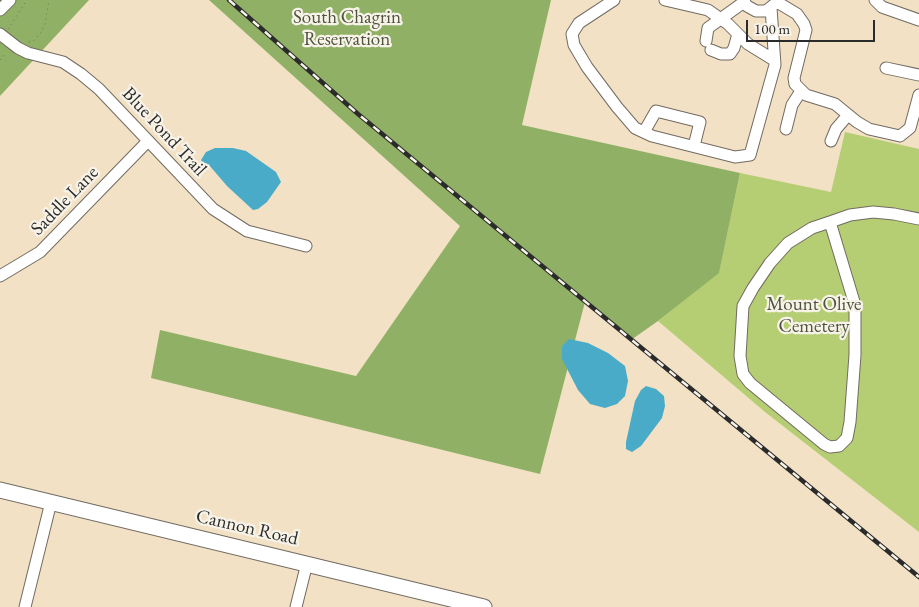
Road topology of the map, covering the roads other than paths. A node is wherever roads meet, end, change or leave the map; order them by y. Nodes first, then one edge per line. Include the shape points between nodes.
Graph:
1 (10, 0) edge
2 (614, 0) edge
3 (665, 0) edge
4 (875, 0) edge
5 (743, 1) edge
6 (775, 3) edge
7 (0, 10) edge
8 (918, 17) edge
9 (719, 18) junction
10 (3, 33) edge
11 (738, 34) junction
12 (774, 60) junction
13 (886, 68) dead end
14 (919, 76) edge
15 (801, 91) junction
16 (919, 95) edge
17 (848, 115) junction
18 (786, 129) dead end
19 (644, 132) junction
20 (148, 141) junction
21 (831, 141) dead end
22 (694, 146) junction
23 (919, 219) edge
24 (830, 222) junction
25 (306, 246) dead end
26 (0, 276) edge
27 (0, 490) edge
28 (50, 502) junction
29 (307, 563) junction
30 (25, 607) edge
31 (296, 607) edge
32 (484, 607) edge

1 - 7 street
2 - 19 street via 579,23 572,34 574,45 617,107 634,128
3 - 9 street via 708,10
4 - 8 street via 882,7
5 - 6 street via 756,11 766,11
5 - 9 street
6 - 12 street
6 - 15 street via 797,14 806,30 794,78
9 - 11 street
9 - 11 street via 708,28 708,45 721,54 730,54
10 - 20 street, Blue Pond Trail via 28,53 63,62 80,73
11 - 12 street
12 - 22 street via 750,155 735,157
13 - 14 street
15 - 17 street via 835,104
15 - 18 street via 792,105
16 - 17 street via 910,128 900,136 869,128
17 - 21 street
19 - 22 street
19 - 22 street via 656,111 700,122
20 - 25 street, Blue Pond Trail via 213,209 247,231
20 - 26 street, Saddle Lane via 40,252
23 - 24 street via 873,212
24 - 24 street via 812,228 788,243 753,288 743,306 740,356 743,374 750,383 830,447 839,446 847,438 855,355 855,305
27 - 28 main road, Cannon Road
28 - 29 main road, Cannon Road
28 - 30 street
29 - 31 street
29 - 32 main road, Cannon Road

